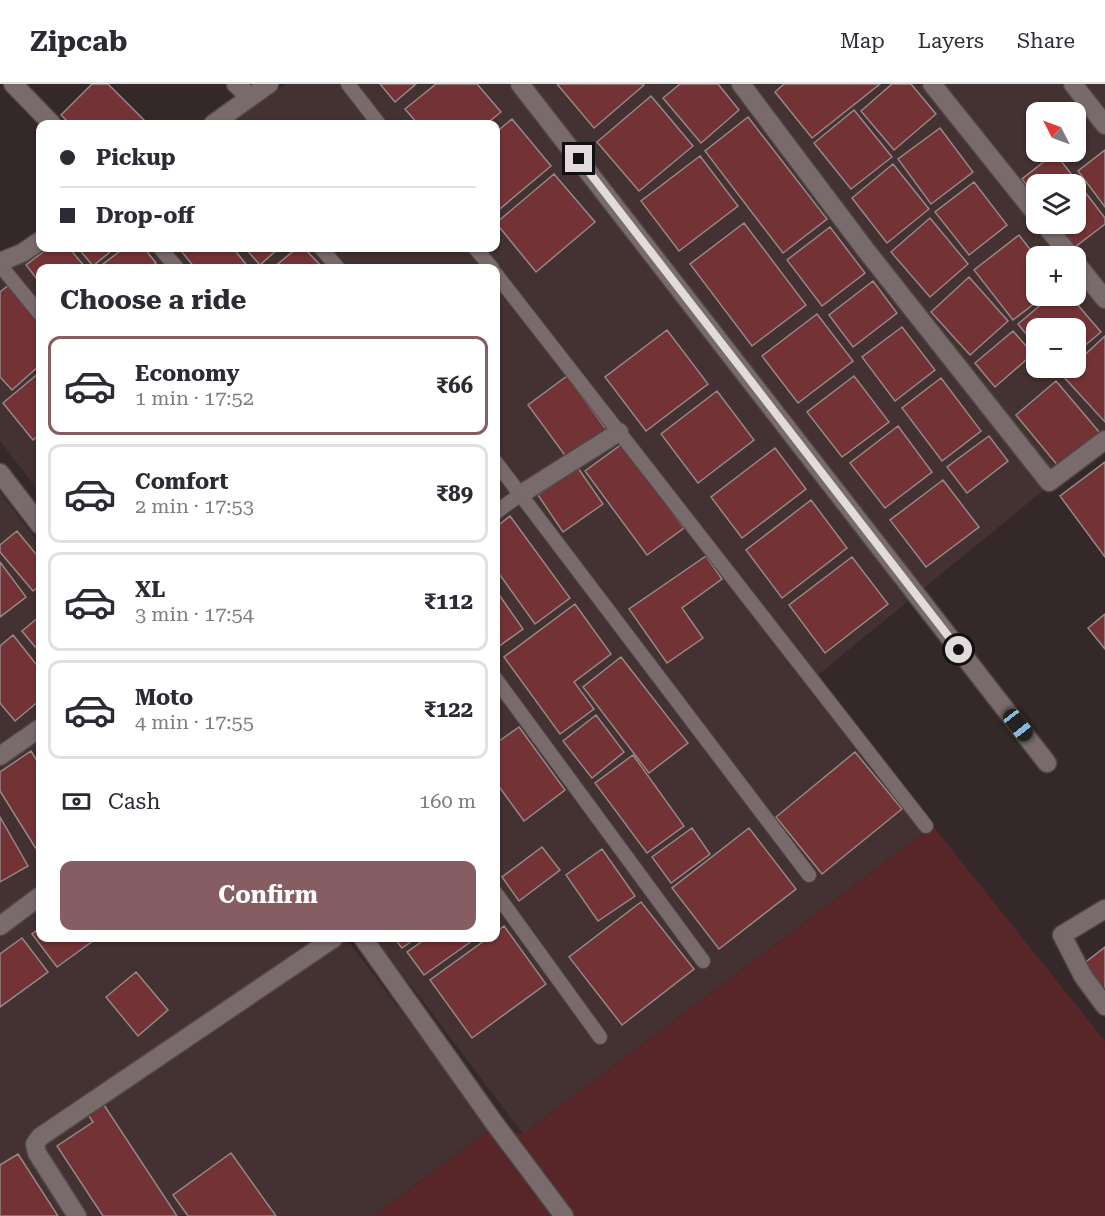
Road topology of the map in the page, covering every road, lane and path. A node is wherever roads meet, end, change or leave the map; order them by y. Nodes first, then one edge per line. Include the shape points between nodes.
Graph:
1 (13, 84) edge
2 (236, 84) edge
3 (269, 84) edge
4 (348, 84) edge
5 (520, 84) edge
6 (741, 84) edge
7 (932, 84) edge
8 (1073, 84) edge
9 (250, 97) junction
10 (48, 120) edge
11 (221, 120) edge
12 (376, 120) edge
13 (1105, 125) edge
14 (1026, 202) edge
15 (1052, 234) edge
16 (36, 244) edge
17 (1063, 246) edge
18 (163, 252) edge
19 (324, 252) edge
20 (478, 252) edge
21 (0, 263) edge
22 (174, 264) edge
23 (335, 264) edge
24 (489, 264) edge
25 (1086, 275) edge
26 (500, 279) edge
27 (1105, 299) edge
28 (36, 309) edge
29 (619, 432) junction
30 (1105, 440) edge
31 (500, 467) edge
32 (0, 473) edge
33 (521, 494) junction
34 (500, 509) edge
35 (36, 520) edge
36 (500, 685) edge
37 (36, 731) edge
38 (0, 756) edge
39 (1047, 763) dead end
40 (926, 826) dead end
41 (810, 875) dead end
42 (36, 899) edge
43 (500, 899) edge
44 (1105, 909) edge
45 (0, 926) edge
46 (328, 942) edge
47 (366, 942) edge
48 (703, 961) dead end
49 (1105, 1006) edge
50 (600, 1037) dead end
51 (76, 1216) edge
52 (564, 1216) edge

1 - 10 street
2 - 9 street
3 - 9 street
4 - 12 lane
5 - 39 street
6 - 30 street via 1049,482
7 - 14 street
8 - 13 street
9 - 11 street
15 - 17 street
16 - 21 street
18 - 22 lane
19 - 23 lane
20 - 24 lane
21 - 28 lane
25 - 27 street
26 - 29 lane
29 - 33 street
29 - 40 lane
31 - 33 lane
32 - 35 street
33 - 34 lane
33 - 41 lane
36 - 48 lane
37 - 38 street
42 - 45 street
43 - 50 lane
44 - 49 street via 1062,935 1083,976
46 - 51 street via 40,1137 35,1144 37,1154
47 - 52 street

